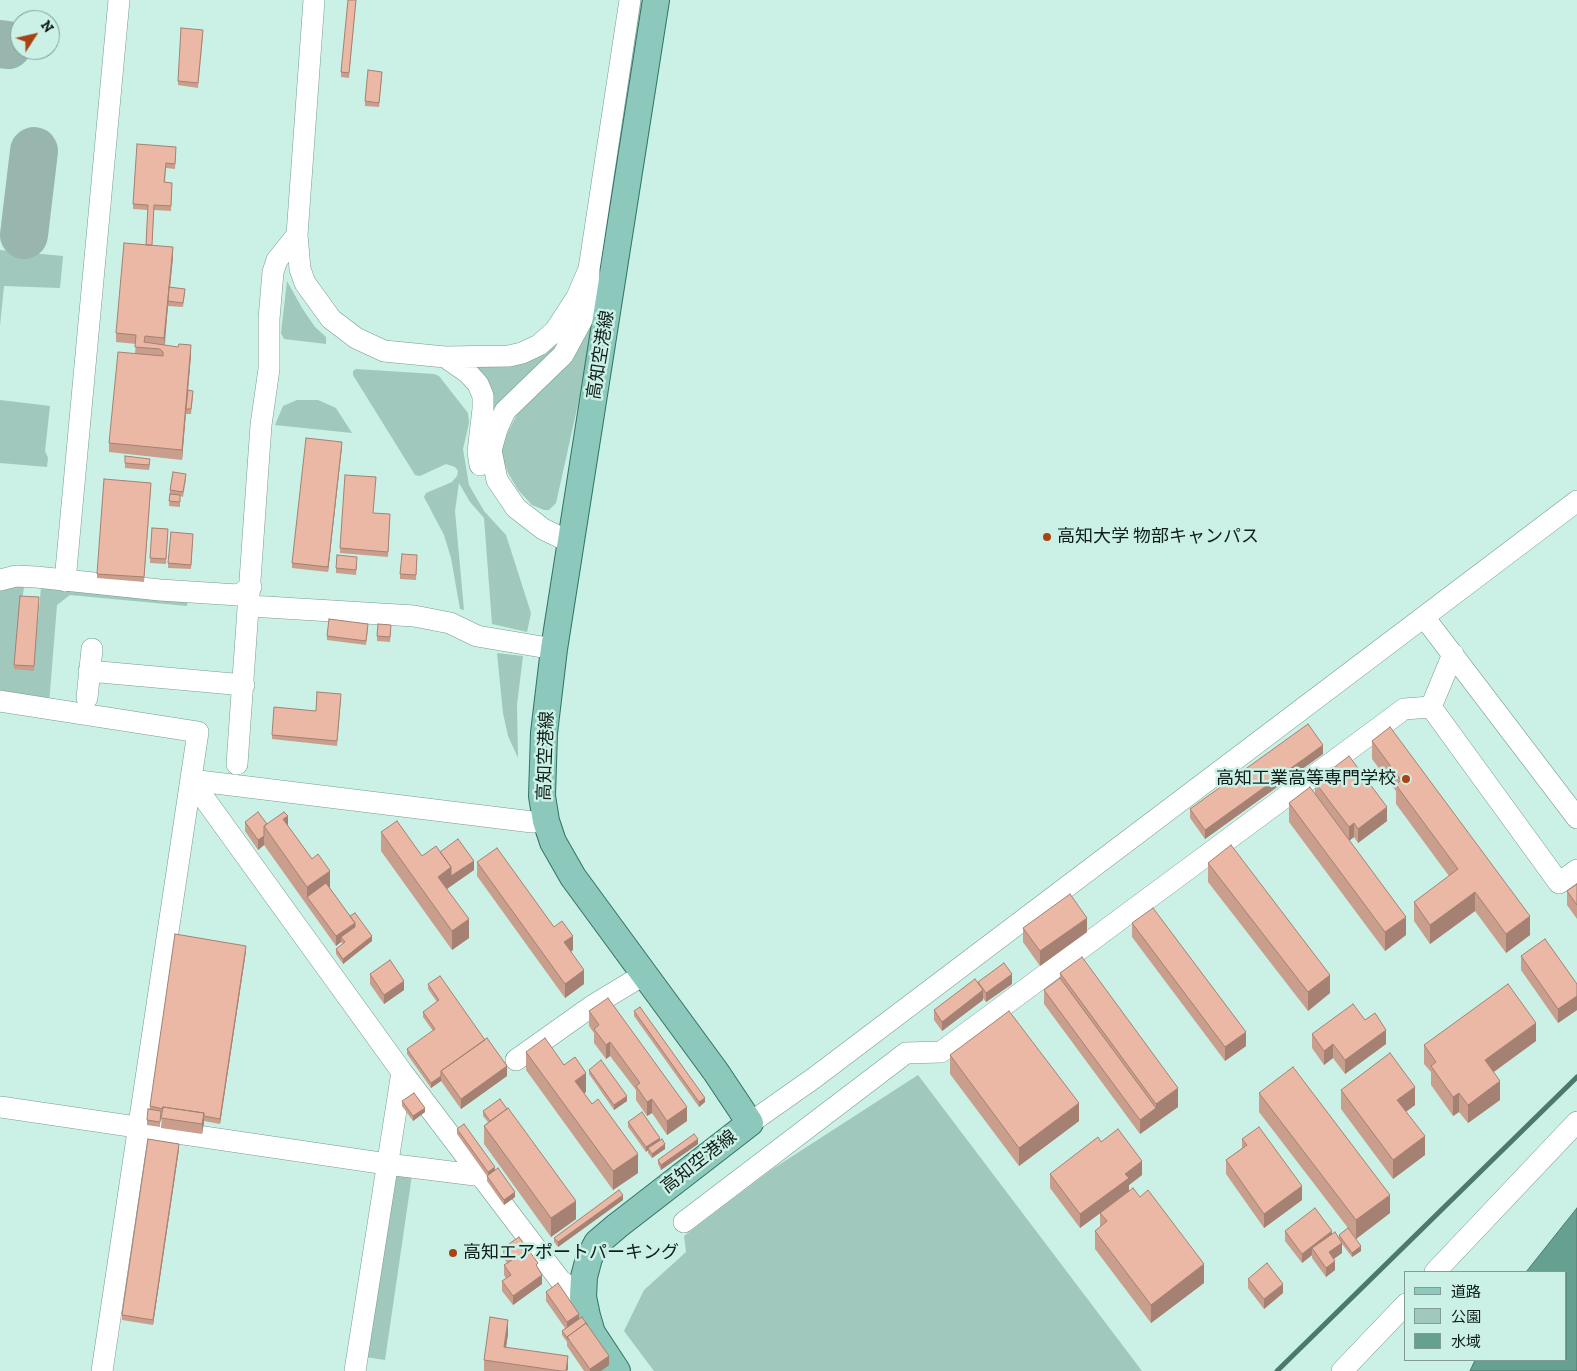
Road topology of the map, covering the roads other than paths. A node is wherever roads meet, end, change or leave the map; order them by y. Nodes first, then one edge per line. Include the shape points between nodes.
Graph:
1 (119, 0) edge
2 (314, 0) edge
3 (630, 0) edge
4 (656, 0) edge
5 (297, 236) junction
6 (589, 269) junction
7 (445, 357) junction
8 (1577, 501) edge
9 (570, 542) junction
10 (0, 580) edge
11 (65, 581) junction
12 (250, 597) junction
13 (1424, 617) junction
14 (92, 649) dead end
15 (554, 649) junction
16 (1452, 654) junction
17 (90, 671) junction
18 (244, 685) junction
19 (87, 698) dead end
20 (0, 702) edge
21 (1431, 708) junction
22 (237, 764) dead end
23 (191, 780) junction
24 (1577, 818) edge
25 (546, 821) junction
26 (1577, 870) edge
27 (642, 973) junction
28 (516, 1060) dead end
29 (402, 1072) junction
30 (0, 1107) edge
31 (750, 1122) junction
32 (1577, 1122) edge
33 (139, 1128) junction
34 (387, 1164) junction
35 (482, 1176) junction
36 (684, 1222) dead end
37 (1436, 1271) edge
38 (584, 1297) junction
39 (1404, 1306) edge
40 (102, 1371) edge
41 (355, 1371) edge
42 (617, 1371) edge
43 (1342, 1371) edge

1 - 11 street
2 - 5 street
3 - 6 street
4 - 9 main road, 高知空港線
5 - 7 street via 305,283 344,331 384,351
5 - 12 street via 277,260 273,272 269,368
6 - 7 street via 568,314 555,332 539,345 522,354 509,356
6 - 9 street via 589,299 573,338 552,367 505,411 496,428 492,450 497,480 512,504 544,529
7 - 9 street via 468,373 483,396 478,452 480,470 492,496 508,517 541,540
8 - 13 street
9 - 15 main road, 高知空港線
10 - 11 street via 16,576
11 - 12 street
12 - 15 street via 414,616 450,623 477,636
12 - 18 street
13 - 16 street
13 - 31 street via 814,1078
14 - 17 street
15 - 25 main road, 高知空港線 via 542,759
16 - 21 street
16 - 24 street
17 - 18 street
17 - 19 street
18 - 22 street
20 - 23 street via 198,732
21 - 26 street via 1559,883
21 - 36 street via 1404,709 941,1052 906,1052
23 - 25 street via 532,822
23 - 29 street
23 - 33 street
25 - 27 main road, 高知空港線 via 553,842 574,877
27 - 28 street
27 - 31 main road, 高知空港線
29 - 34 street
29 - 35 street
30 - 33 street
31 - 38 main road, 高知空港線 via 597,1243 584,1277
32 - 37 street
33 - 34 street
33 - 40 street
34 - 35 street
34 - 41 street
35 - 38 street via 560,1280
38 - 42 main road, 高知空港線 via 592,1333
39 - 43 street

